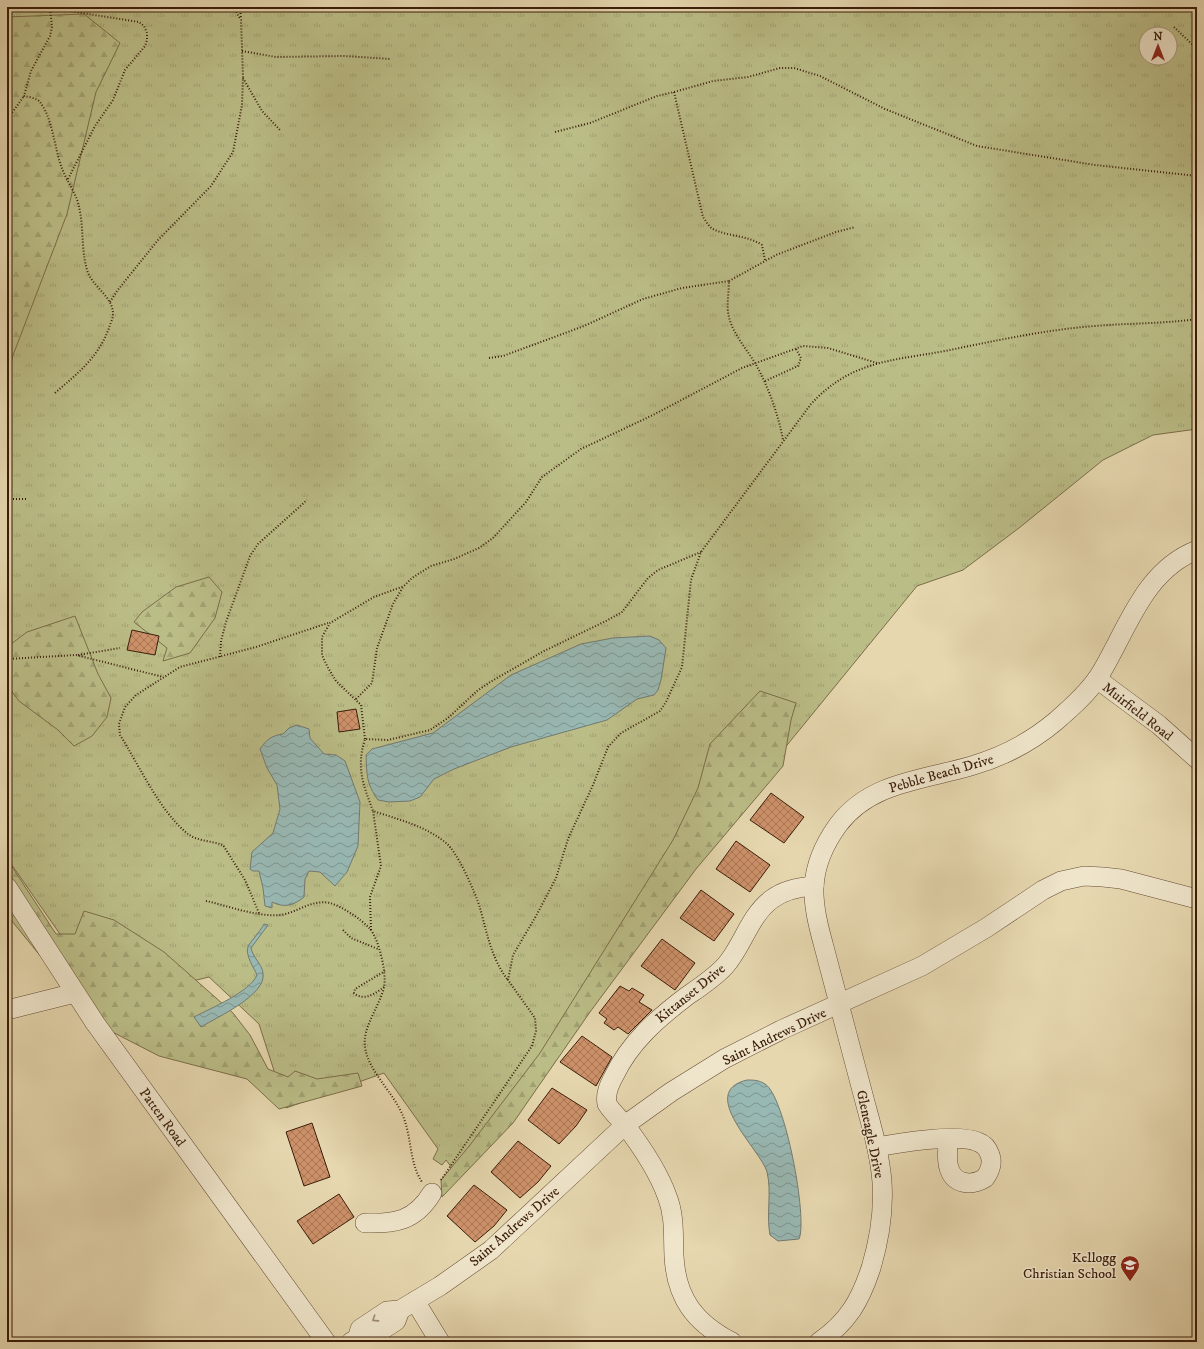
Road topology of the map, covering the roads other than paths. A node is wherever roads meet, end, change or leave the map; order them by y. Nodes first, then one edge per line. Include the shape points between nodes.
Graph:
1 (1197, 550) edge
2 (1097, 679) junction
3 (1197, 758) edge
4 (814, 886) junction
5 (7, 887) edge
6 (1197, 899) edge
7 (75, 993) junction
8 (839, 1005) junction
9 (7, 1010) edge
10 (624, 1125) junction
11 (948, 1140) dead end
12 (877, 1147) junction
13 (432, 1193) road end
14 (365, 1223) dead end
15 (408, 1306) junction
16 (354, 1340) edge
17 (326, 1342) edge
18 (440, 1342) edge
19 (732, 1342) edge
20 (819, 1342) edge

1 - 2 street, Pebble Beach Drive via 1181,556 1154,580
2 - 3 street, Muirfield Road via 1159,725
2 - 4 street, Pebble Beach Drive via 1057,720 1013,750 972,766 897,784 864,800 851,811 830,837 819,863
4 - 8 street, Pebble Beach Drive via 818,921
4 - 10 street, Kittanset Drive via 783,892 765,905 752,921 726,965 643,1034 617,1068 606,1098 607,1104
5 - 7 street, Patten Road
6 - 8 street, Saint Andrews Drive via 1115,879 1084,876 1061,882 1043,890 922,966
7 - 9 street
7 - 17 street, Patten Road
8 - 10 street, Saint Andrews Drive via 781,1030 724,1059
8 - 12 street, Gleneagle Drive
10 - 15 street, Saint Andrews Drive via 491,1250
10 - 19 street via 659,1177 672,1209 674,1257 679,1288 694,1315 708,1328
11 - 12 street via 910,1141
12 - 20 street, Gleneagle Drive via 882,1181 882,1205 872,1265 846,1320
13 - 14 street via 422,1208 414,1214 384,1223
15 - 16 street, Saint Andrews Drive via 388,1311 360,1329
15 - 18 street

